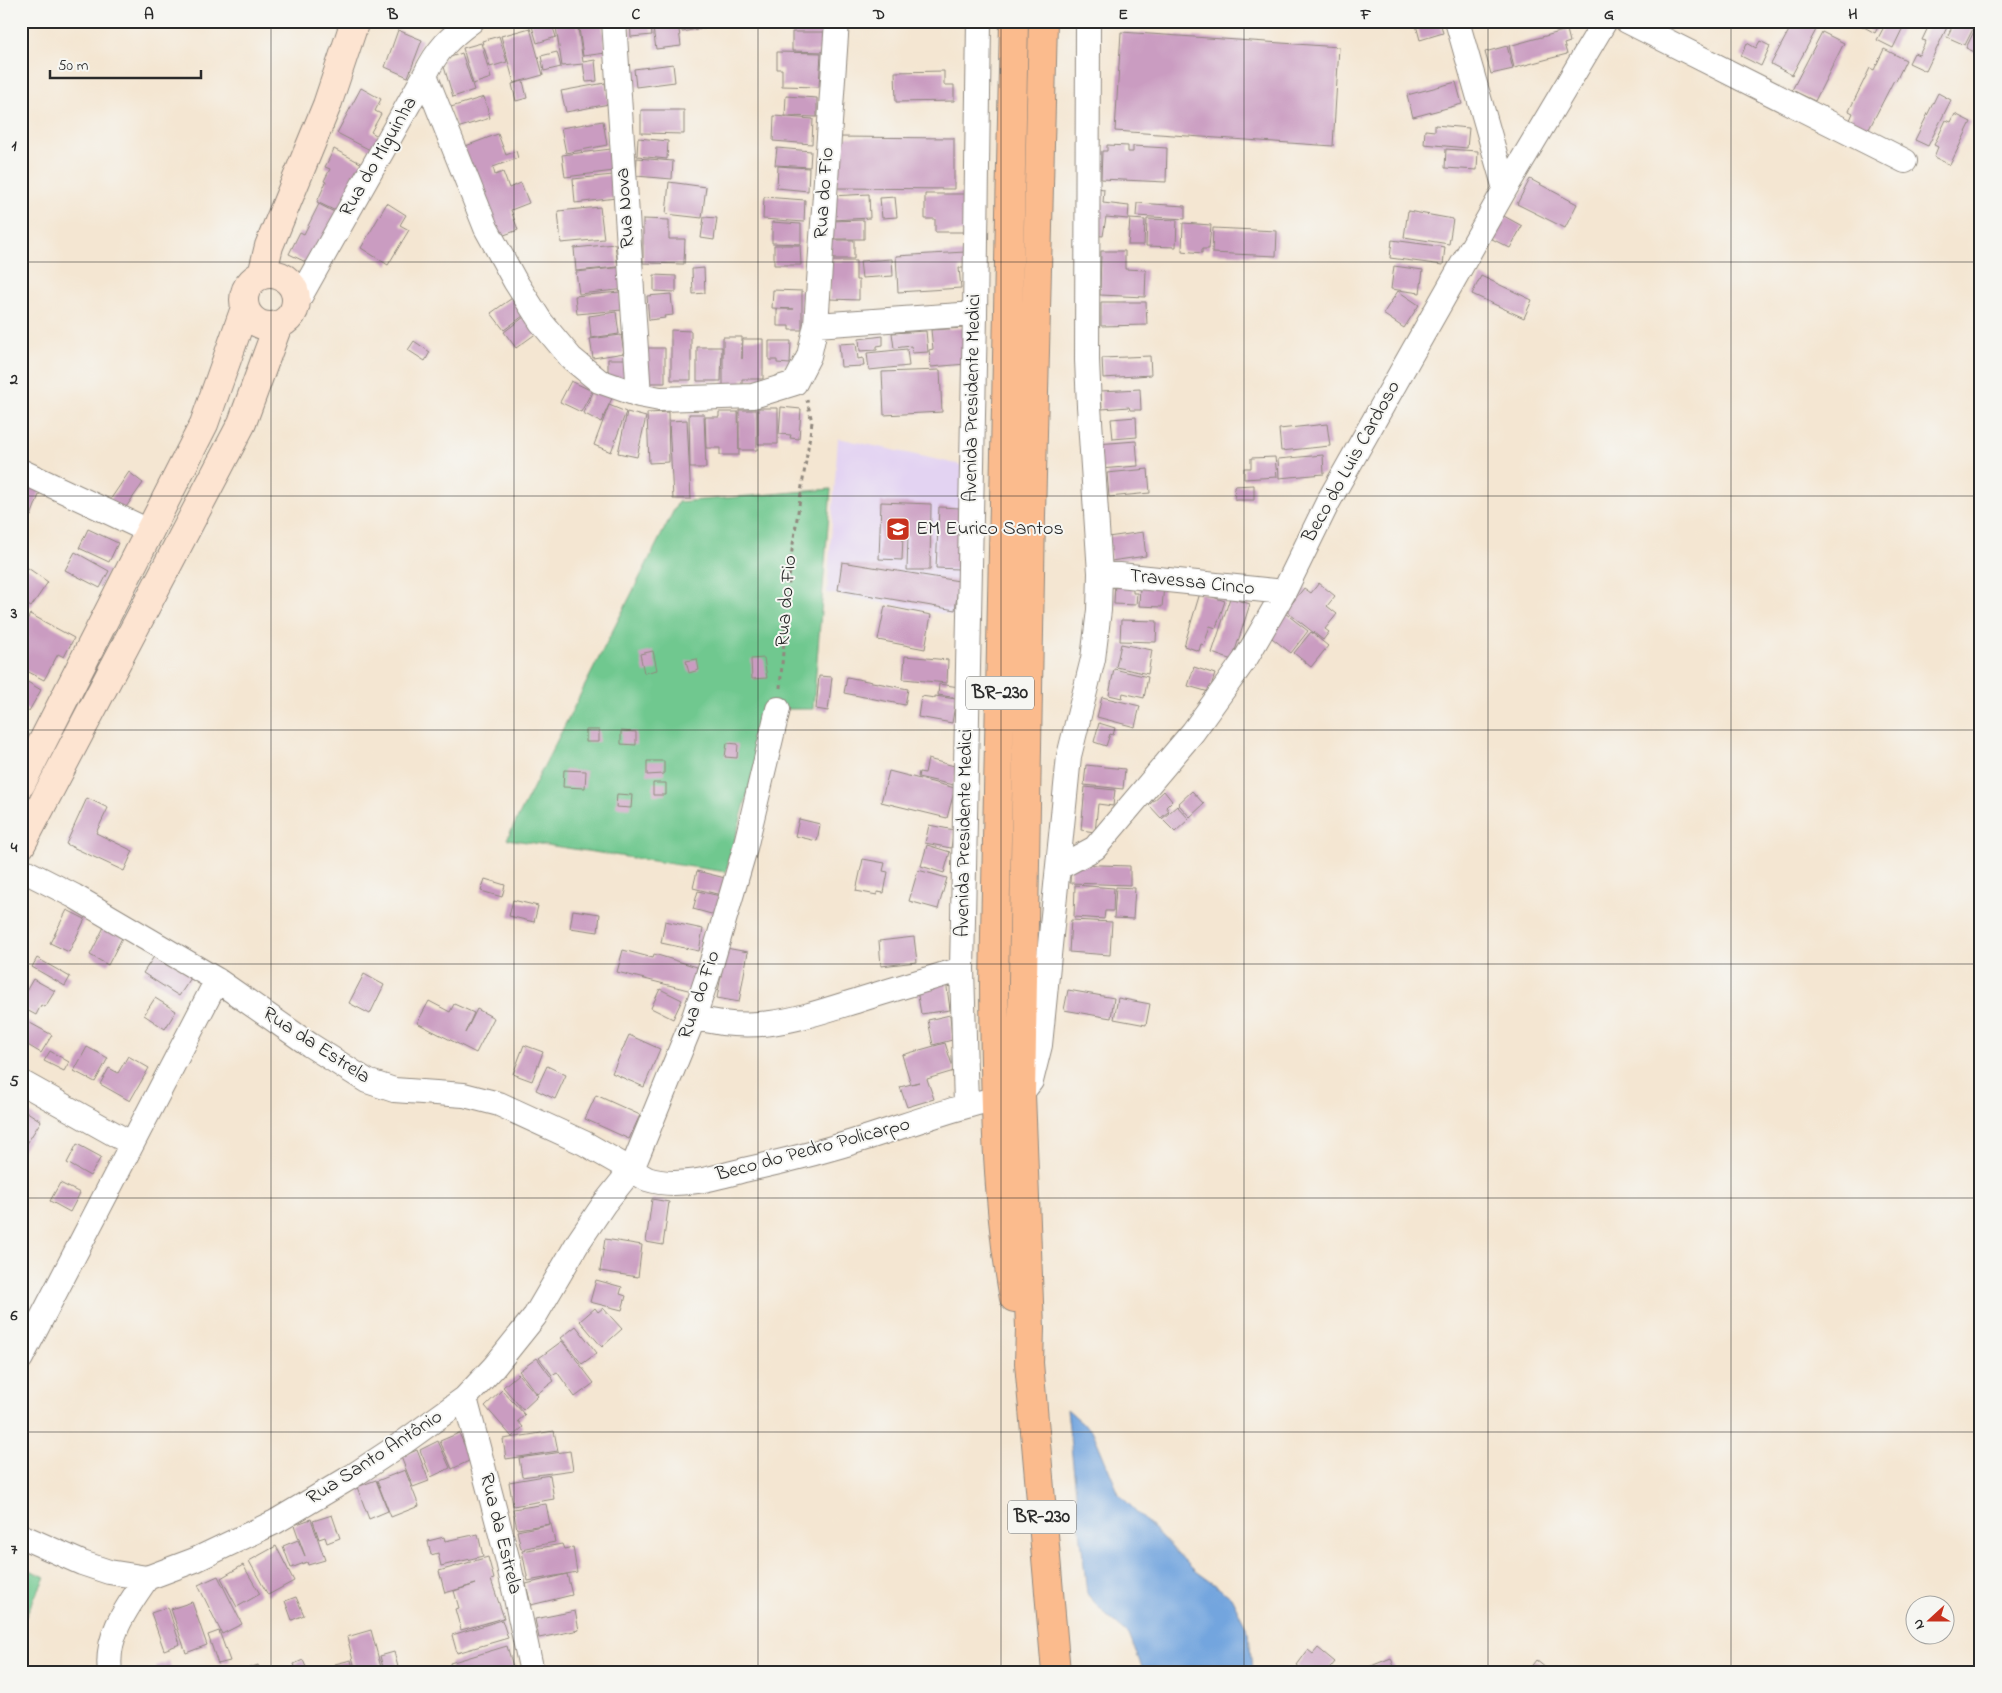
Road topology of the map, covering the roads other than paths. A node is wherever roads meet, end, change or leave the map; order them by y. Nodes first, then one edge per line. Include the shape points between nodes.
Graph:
1 (355, 21) edge
2 (472, 21) edge
3 (614, 21) edge
4 (837, 21) edge
5 (979, 21) edge
6 (1014, 21) edge
7 (1042, 21) edge
8 (1088, 21) edge
9 (1457, 21) edge
10 (1605, 21) edge
11 (1627, 21) edge
12 (425, 76) junction
13 (1906, 161) dead end
14 (1505, 189) junction
15 (262, 275) junction
16 (296, 302) junction
17 (245, 308) junction
18 (975, 314) junction
19 (278, 325) junction
20 (816, 325) junction
21 (638, 395) junction
22 (21, 472) edge
23 (151, 532) junction
24 (1100, 573) junction
25 (1284, 592) junction
26 (778, 709) road end
27 (21, 784) edge
28 (21, 845) edge
29 (1058, 868) junction
30 (21, 869) edge
31 (962, 968) junction
32 (217, 980) junction
33 (694, 1018) junction
34 (21, 1082) edge
35 (1021, 1094) junction
36 (995, 1098) junction
37 (966, 1105) junction
38 (132, 1144) junction
39 (632, 1169) junction
40 (29, 1323) edge
41 (21, 1358) edge
42 (1029, 1363) junction
43 (465, 1398) junction
44 (21, 1536) edge
45 (147, 1578) junction
46 (110, 1672) edge
47 (532, 1672) edge
48 (1056, 1672) edge

1 - 15 main road via 327,105 268,246
2 - 12 street, Rua do Miguinha via 452,36 433,58
3 - 21 street, Rua Nova
4 - 20 street, Rua do Fio
5 - 18 street, Avenida Presidente Medici
6 - 36 main road, BR-230 via 994,984
7 - 35 main road, BR-230
8 - 24 street via 1087,360
9 - 14 street
10 - 14 street, Beco do Luis Cardoso
11 - 13 street
12 - 16 street, Rua do Miguinha
12 - 21 street via 486,228 541,322 571,358 599,381
14 - 25 street, Beco do Luis Cardoso via 1328,502
15 - 16 main road via 282,276 295,292
15 - 17 main road via 246,288
16 - 19 main road via 294,312
17 - 19 main road via 258,324
17 - 23 main road via 204,424
18 - 20 street
18 - 31 street, Avenida Presidente Medici
19 - 28 main road via 242,423
20 - 21 street, Rua do Fio via 810,356 795,384 753,396 660,398
22 - 23 street
23 - 27 main road
24 - 25 street, Travessa Cinco
24 - 29 street via 1094,659 1069,756
25 - 29 street, Beco do Luis Cardoso via 1246,658 1193,732 1095,848
26 - 33 street, Rua do Fio via 735,887
29 - 35 street via 1040,1046 1031,1081
30 - 32 street, Rua da Estrela via 74,896
31 - 33 street via 794,1020 735,1026
31 - 37 street, Avenida Presidente Medici
32 - 38 street
32 - 39 street, Rua da Estrela via 367,1081 394,1090 464,1095 499,1104
33 - 39 street, Rua do Fio
34 - 38 street
35 - 36 street, Beco do Pedro Policarpo
35 - 42 main road, BR-230
36 - 37 street, Beco do Pedro Policarpo
36 - 42 main road, BR-230 via 998,1171 1009,1274
37 - 39 street, Beco do Pedro Policarpo via 867,1138 716,1177 687,1182 657,1182
38 - 40 street
39 - 43 street, Rua Santo Antônio via 579,1241 535,1316
40 - 41 street
42 - 48 main road, BR-230
43 - 45 street, Rua Santo Antônio via 351,1477 274,1522 195,1560
43 - 47 street, Rua da Estrela via 508,1561
44 - 45 street, Rua Santo Antônio via 109,1572
45 - 46 street via 124,1612 112,1639 108,1658

